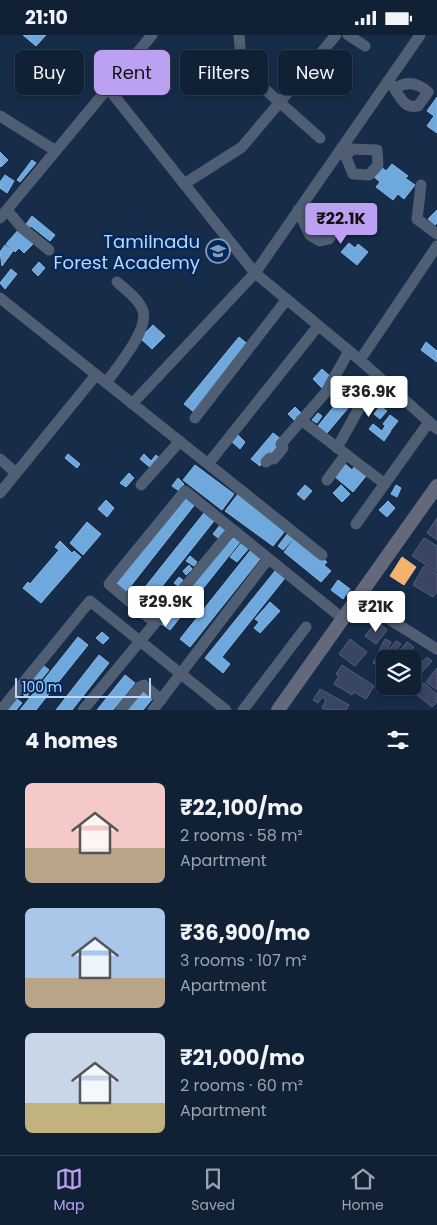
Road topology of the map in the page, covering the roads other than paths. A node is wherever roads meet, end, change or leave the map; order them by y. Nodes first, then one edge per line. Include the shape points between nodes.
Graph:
1 (152, 35) edge
2 (239, 35) edge
3 (336, 35) edge
4 (348, 35) edge
5 (420, 35) edge
6 (365, 45) dead end
7 (140, 50) edge
8 (102, 95) edge
9 (114, 95) edge
10 (279, 102) junction
11 (0, 116) edge
12 (320, 138) dead end
13 (56, 151) junction
14 (184, 184) junction
15 (421, 185) dead end
16 (3, 214) edge
17 (437, 234) edge
18 (437, 246) edge
19 (49, 250) dead end
20 (255, 273) junction
21 (117, 282) dead end
22 (0, 298) edge
23 (287, 299) junction
24 (318, 326) junction
25 (349, 351) junction
26 (360, 360) junction
27 (96, 375) junction
28 (377, 376) junction
29 (106, 383) junction
30 (132, 404) junction
31 (195, 419) dead end
32 (301, 420) junction
33 (433, 425) edge
34 (180, 441) junction
35 (342, 451) junction
36 (0, 459) edge
37 (266, 462) dead end
38 (208, 464) junction
39 (16, 473) junction
40 (327, 480) dead end
41 (385, 484) junction
42 (141, 485) dead end
43 (437, 486) edge
44 (0, 493) edge
45 (356, 524) dead end
46 (232, 530) junction
47 (322, 555) dead end
48 (268, 559) junction
49 (357, 599) junction
50 (342, 618) junction
51 (154, 622) junction
52 (306, 627) dead end
53 (139, 640) junction
54 (437, 649) edge
55 (181, 673) junction
56 (161, 700) junction
57 (1, 710) edge
58 (83, 710) edge
59 (121, 710) edge
60 (153, 710) edge
61 (226, 710) edge
62 (243, 710) edge
63 (278, 710) edge

1 - 7 street
2 - 10 street via 242,69
3 - 10 street
4 - 6 street
5 - 20 street via 392,84 301,214
8 - 13 street
9 - 14 street
10 - 12 street
10 - 14 street via 242,147
11 - 13 street
13 - 16 street
14 - 20 street
15 - 17 street via 417,219
16 - 19 street
18 - 26 street
20 - 23 street
20 - 30 street
21 - 29 street via 135,298 144,312 142,329
22 - 27 street
23 - 24 street
23 - 31 street
24 - 25 street
24 - 38 street
25 - 26 street
25 - 32 street via 326,393
26 - 28 street
27 - 29 street
27 - 39 street
28 - 33 street
28 - 35 street
29 - 30 street
30 - 34 street
32 - 35 street
32 - 37 street via 281,444 283,448 274,459
33 - 41 street
34 - 38 street
34 - 42 street
35 - 40 street
35 - 41 street
36 - 39 street
38 - 47 street
39 - 44 street
41 - 45 street
43 - 49 main road
46 - 48 street
46 - 51 street
46 - 51 street via 185,491 109,584
48 - 50 street
48 - 55 street
49 - 50 main road
49 - 54 street
50 - 63 main road
51 - 53 street
52 - 62 street
53 - 55 street
53 - 57 street via 90,601
53 - 58 street
55 - 56 street
55 - 61 street
56 - 59 street via 144,685
56 - 60 street

